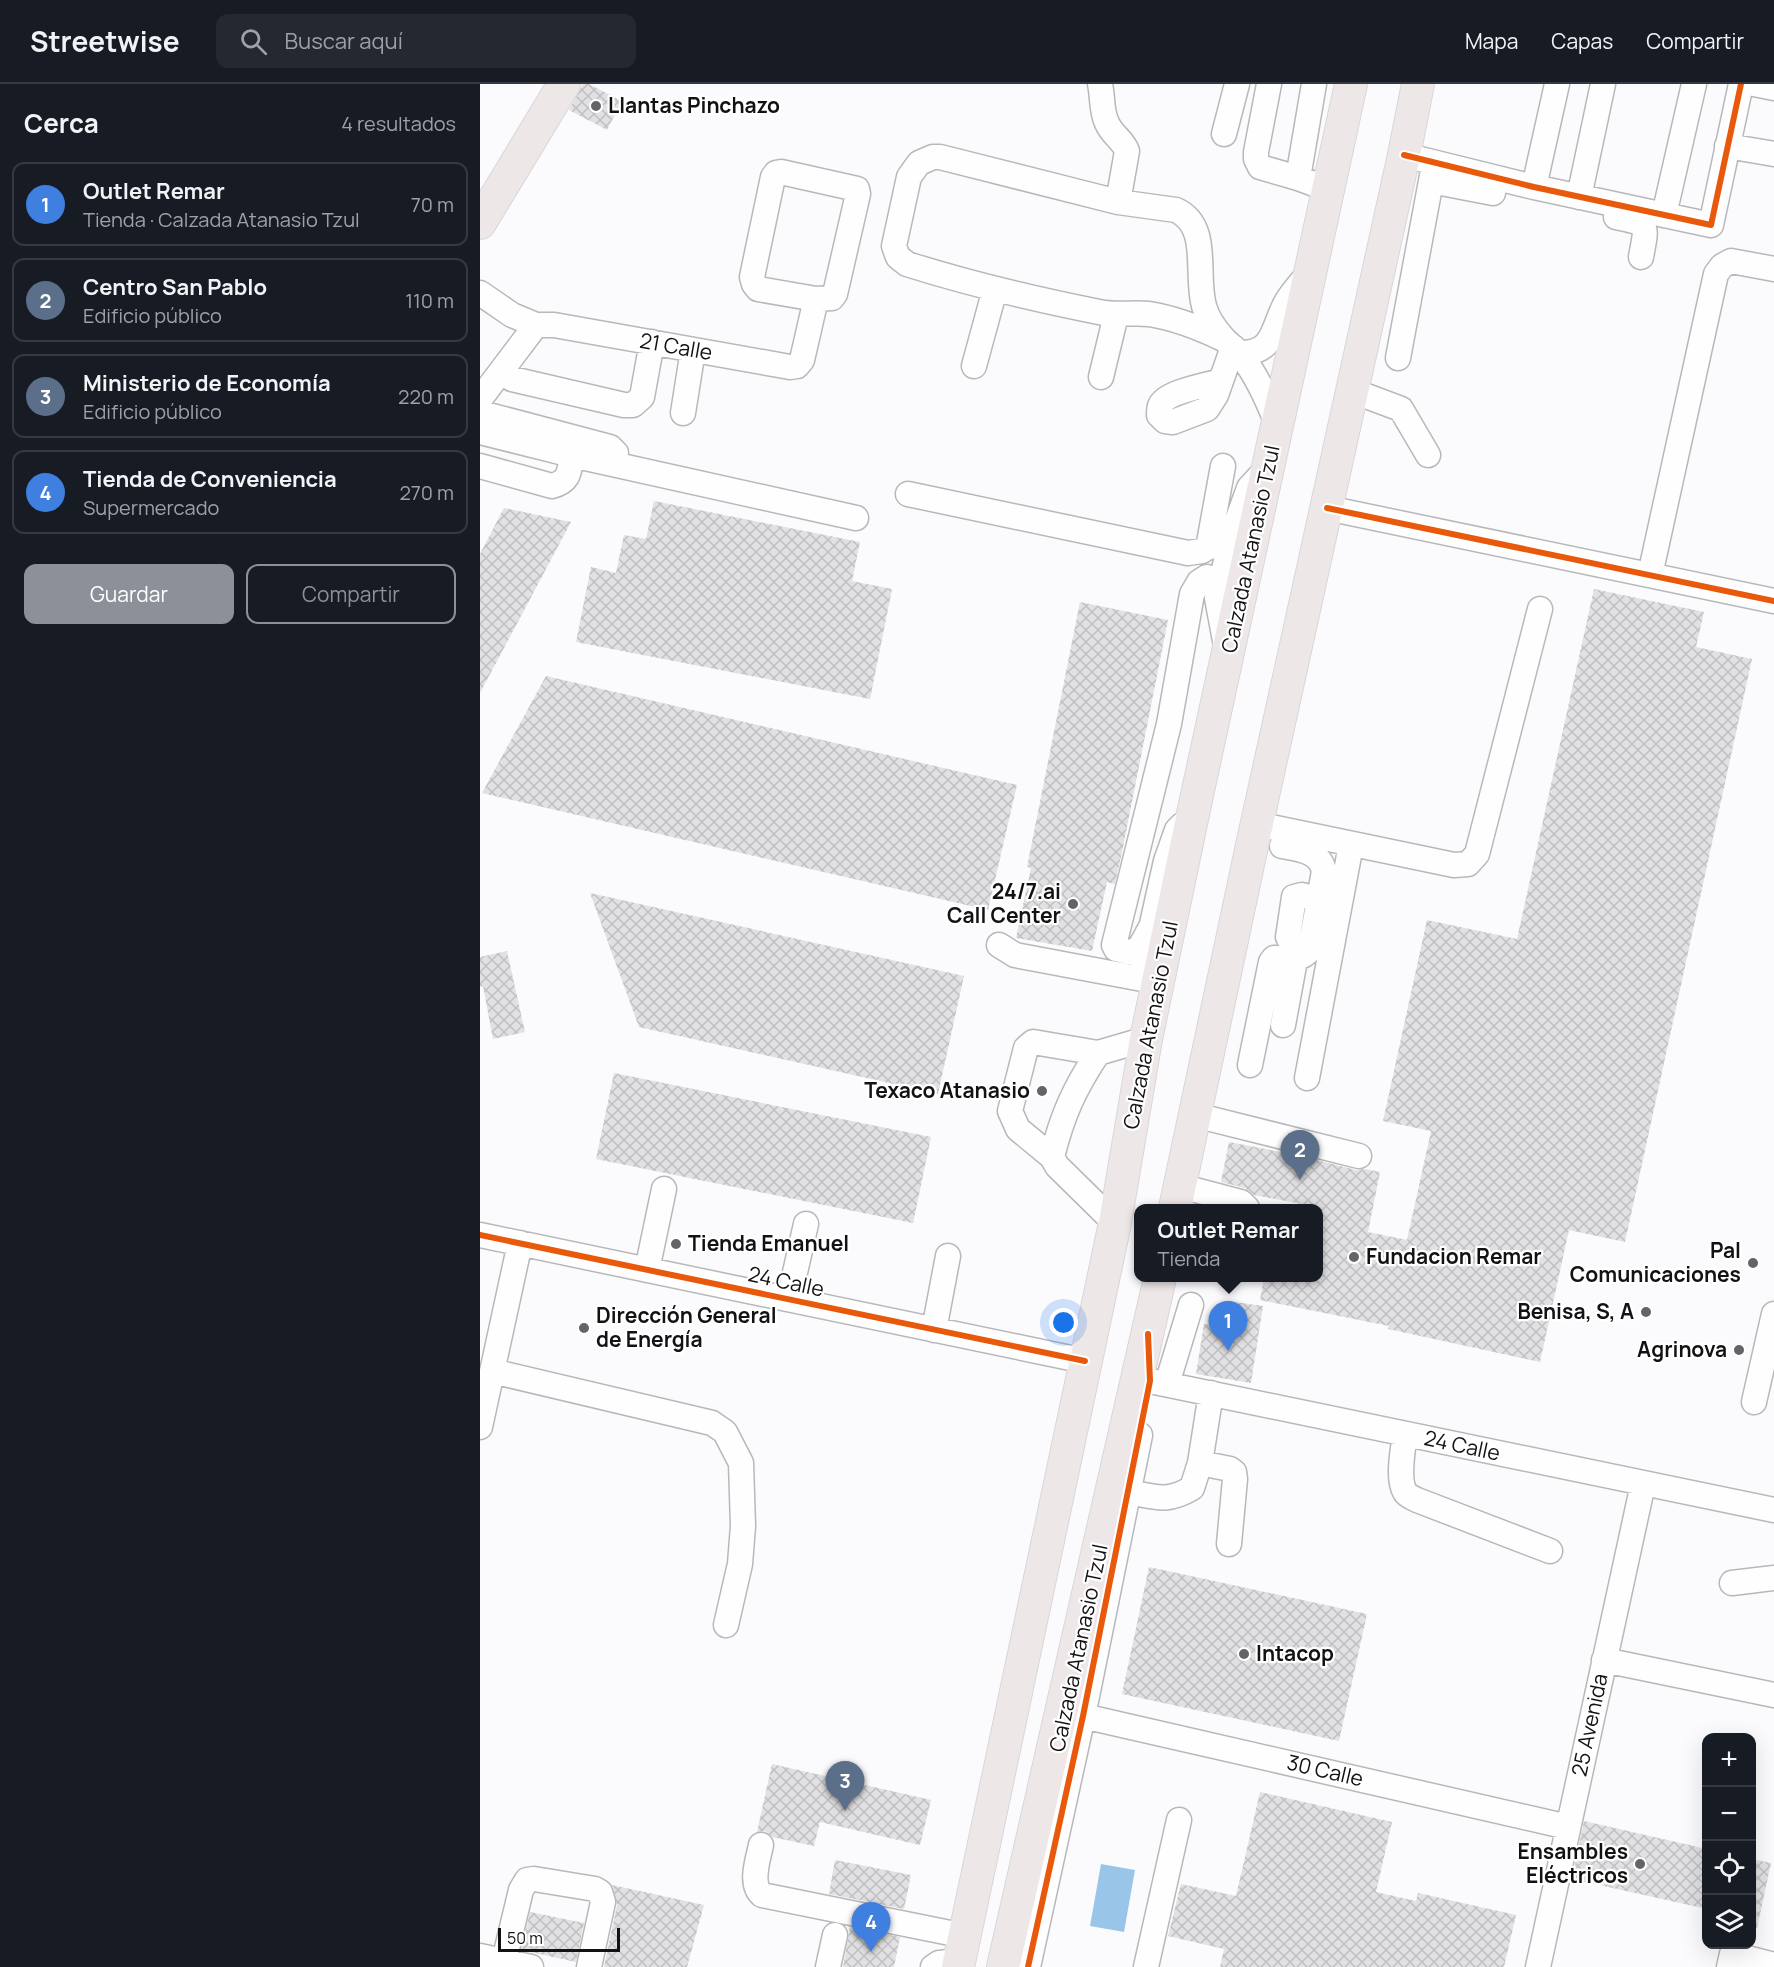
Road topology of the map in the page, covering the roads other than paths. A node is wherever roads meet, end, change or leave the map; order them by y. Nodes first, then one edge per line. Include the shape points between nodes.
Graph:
1 (542, 84) edge
2 (564, 84) edge
3 (1100, 84) edge
4 (1237, 84) edge
5 (1269, 84) edge
6 (1314, 84) edge
7 (1351, 84) edge
8 (1418, 84) edge
9 (1557, 84) edge
10 (1604, 84) edge
11 (1694, 84) edge
12 (1741, 84) edge
13 (1754, 84) edge
14 (1774, 88) edge
15 (1224, 134) dead end
16 (1727, 146) junction
17 (1774, 154) edge
18 (1404, 155) junction
19 (1432, 172) junction
20 (1298, 178) junction
21 (480, 183) edge
22 (1534, 187) junction
23 (1328, 189) junction
24 (1579, 197) junction
25 (1118, 202) junction
26 (1664, 215) junction
27 (480, 223) edge
28 (1641, 257) dead end
29 (1311, 269) junction
30 (1774, 269) edge
31 (1200, 283) junction
32 (995, 289) junction
33 (480, 293) edge
34 (816, 299) junction
35 (1116, 315) junction
36 (1165, 318) junction
37 (545, 325) junction
38 (652, 342) junction
39 (1232, 346) junction
40 (693, 350) junction
41 (1398, 358) dead end
42 (974, 366) dead end
43 (1101, 377) dead end
44 (512, 379) junction
45 (1221, 381) dead end
46 (1353, 391) junction
47 (481, 408) edge
48 (682, 413) dead end
49 (1277, 423) junction
50 (572, 454) junction
51 (1428, 455) dead end
52 (480, 466) edge
53 (623, 466) junction
54 (1223, 466) dead end
55 (1268, 467) junction
56 (908, 494) dead end
57 (1327, 508) junction
58 (856, 518) dead end
59 (1233, 532) junction
60 (1198, 550) junction
61 (1650, 575) junction
62 (1212, 588) junction
63 (1773, 596) edge
64 (1540, 609) dead end
65 (1228, 655) junction
66 (1194, 809) junction
67 (1255, 833) junction
68 (1351, 845) junction
69 (1152, 925) junction
70 (999, 945) dead end
71 (1302, 955) junction
72 (1149, 980) junction
73 (1283, 1025) dead end
74 (1146, 1039) junction
75 (1098, 1053) junction
76 (1250, 1065) dead end
77 (1307, 1078) dead end
78 (1195, 1115) junction
79 (1359, 1156) dead end
80 (1052, 1157) junction
81 (664, 1190) dead end
82 (1177, 1197) edge
83 (1242, 1204) edge
84 (1115, 1223) junction
85 (806, 1224) dead end
86 (480, 1235) edge
87 (520, 1243) junction
88 (948, 1256) dead end
89 (647, 1270) junction
90 (1159, 1282) edge
91 (789, 1299) junction
92 (1191, 1305) dead end
93 (1774, 1314) edge
94 (934, 1330) junction
95 (1148, 1335) junction
96 (1086, 1361) junction
97 (492, 1371) junction
98 (1159, 1382) junction
99 (1211, 1393) junction
100 (1754, 1402) dead end
101 (480, 1427) edge
102 (1405, 1434) junction
103 (1200, 1463) junction
104 (1643, 1484) junction
105 (1128, 1492) junction
106 (1774, 1510) edge
107 (1229, 1544) dead end
108 (1550, 1551) dead end
109 (1774, 1578) edge
110 (1732, 1583) dead end
111 (726, 1625) dead end
112 (1605, 1660) junction
113 (1774, 1695) edge
114 (1083, 1716) junction
115 (1179, 1820) dead end
116 (1568, 1827) junction
117 (761, 1845) dead end
118 (835, 1935) dead end
119 (480, 1956) edge
120 (954, 1958) edge
121 (504, 1961) junction
122 (1774, 1965) edge
123 (531, 1967) edge
124 (589, 1967) edge
125 (828, 1967) edge
126 (1003, 1967) edge
127 (1028, 1967) edge
128 (1146, 1967) edge
129 (1538, 1967) edge
130 (1729, 1967) edge

1 - 21 main road
2 - 27 main road
3 - 25 street via 1103,115 1127,151
4 - 15 street
5 - 20 street via 1256,159 1260,168
6 - 20 street
7 - 23 main road, Calzada Atanasio Tzul
8 - 18 main road
9 - 22 street
10 - 24 street
11 - 26 street
12 - 16 street
13 - 14 street
16 - 17 street
16 - 26 street via 1711,225
18 - 19 street
18 - 46 main road
19 - 22 street
19 - 28 street via 1639,222 1646,231
19 - 41 street
20 - 23 street
22 - 24 street
23 - 29 main road, Calzada Atanasio Tzul
24 - 26 street
25 - 31 street via 1176,210 1187,217 1198,238
25 - 32 street via 940,156 919,163 909,177 894,240 898,257 907,264
29 - 39 street via 1287,301 1266,345 1252,353
29 - 49 main road, Calzada Atanasio Tzul
30 - 61 street via 1731,261 1716,274
31 - 36 street via 1185,306
31 - 39 street via 1205,310
32 - 35 street
32 - 42 street
33 - 37 street, 21 Calle via 512,315
34 - 34 street via 832,298 835,294 857,189 776,172 753,284 758,289
34 - 40 street, 21 Calle via 802,360 797,366
35 - 36 street
35 - 43 street
36 - 39 street via 1192,325
37 - 38 street, 21 Calle
37 - 44 street
37 - 47 street
38 - 40 street, 21 Calle
38 - 44 street via 642,397 633,405
39 - 45 street
39 - 49 street via 1265,396
40 - 48 street
44 - 47 street
46 - 51 street via 1401,410
46 - 57 main road
47 - 50 street
47 - 53 street via 610,447
49 - 55 main road, Calzada Atanasio Tzul
50 - 52 street via 568,476 552,486
50 - 53 street
53 - 58 street
54 - 60 street
55 - 59 street via 1250,488
55 - 65 main road, Calzada Atanasio Tzul
56 - 60 street
57 - 61 street
57 - 67 main road
59 - 60 street
59 - 62 street
60 - 62 street via 1199,564
61 - 63 street
62 - 65 street
62 - 69 street via 1199,582 1192,594 1168,724 1114,945 1116,950 1139,949
64 - 68 street via 1477,854 1467,864 1454,865
65 - 66 main road, Calzada Atanasio Tzul
66 - 69 street via 1177,830
66 - 72 main road, Calzada Atanasio Tzul
67 - 68 street
67 - 71 street via 1308,850 1323,865 1320,900 1294,897 1288,937
67 - 78 main road
68 - 77 street
69 - 72 street
70 - 72 street via 1015,955
71 - 73 street
71 - 76 street via 1274,958 1271,962
72 - 74 main road, Calzada Atanasio Tzul
74 - 75 street
74 - 84 main road, Calzada Atanasio Tzul
75 - 80 street via 1079,1081 1059,1125
75 - 80 street via 1033,1042 1026,1048 1010,1111 1018,1129
78 - 79 street
78 - 82 main road
80 - 84 street
81 - 89 street
82 - 83 street
84 - 96 main road, Calzada Atanasio Tzul
85 - 91 street
86 - 87 street, 24 Calle
87 - 89 street, 24 Calle
87 - 97 street
88 - 94 street
89 - 91 street, 24 Calle
90 - 95 main road, Calzada Atanasio Tzul
91 - 94 street, 24 Calle
92 - 98 street
93 - 100 street
94 - 96 street, 24 Calle
95 - 98 street, Calzada Atanasio Tzul
95 - 126 main road, Calzada Atanasio Tzul
96 - 120 main road, Calzada Atanasio Tzul
97 - 101 street
97 - 111 street via 712,1423 725,1432 741,1463 743,1526 740,1564
98 - 99 street, 24 Calle
98 - 105 street, Calzada Atanasio Tzul
99 - 102 street, 24 Calle
99 - 103 street
102 - 104 street, 24 Calle
102 - 108 street via 1401,1461 1406,1494
103 - 105 street via 1192,1488 1177,1497
103 - 107 street via 1234,1472
104 - 106 street, 24 Calle
104 - 112 street, 25 Avenida
105 - 114 street, Calzada Atanasio Tzul
109 - 110 street
112 - 113 street
112 - 116 street, 25 Avenida
114 - 116 street, 30 Calle
114 - 127 street, Calzada Atanasio Tzul
115 - 128 street
116 - 129 street, 25 Avenida
117 - 120 street via 755,1882 762,1895
118 - 125 street
119 - 121 street
121 - 123 street
121 - 124 street via 521,1890 527,1880 534,1879 600,1892 603,1902
122 - 130 street via 1732,1954

